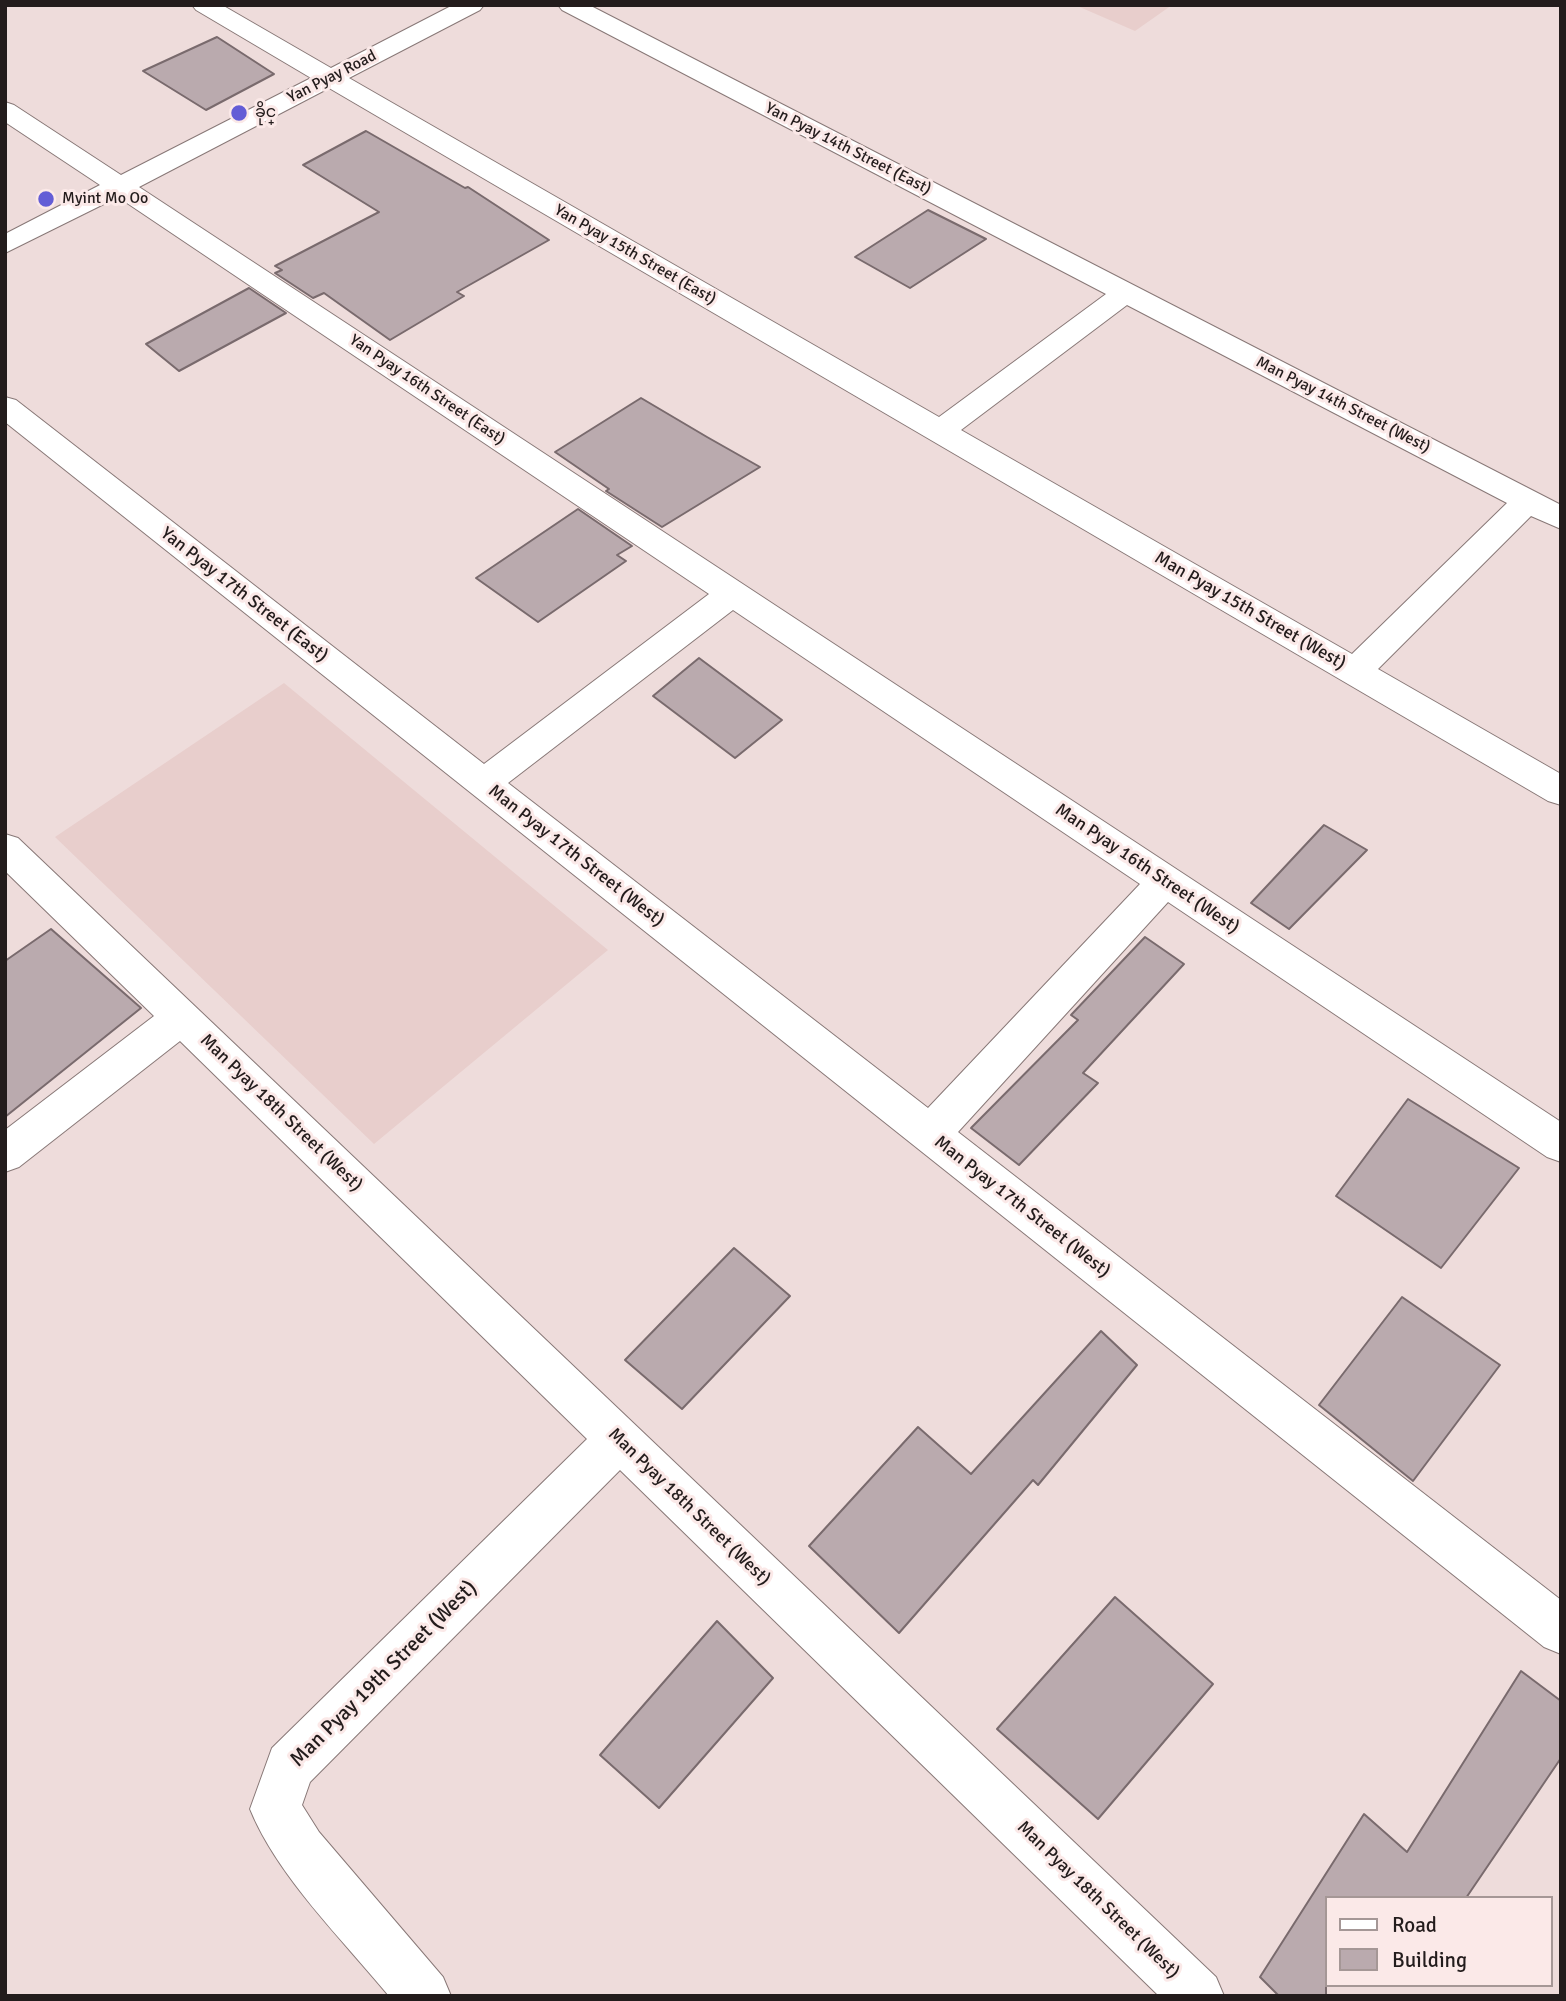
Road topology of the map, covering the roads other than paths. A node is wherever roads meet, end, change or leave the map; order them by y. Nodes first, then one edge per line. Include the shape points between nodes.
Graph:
1 (204, 5) edge
2 (471, 5) edge
3 (570, 5) edge
4 (330, 78) junction
5 (5, 110) edge
6 (121, 187) junction
7 (5, 245) edge
8 (1125, 293) junction
9 (5, 407) edge
10 (940, 431) junction
11 (1528, 500) junction
12 (1561, 518) edge
13 (733, 593) junction
14 (1355, 672) junction
15 (483, 783) junction
16 (1561, 791) edge
17 (5, 848) edge
18 (1166, 881) junction
19 (182, 1017) junction
20 (930, 1134) junction
21 (1561, 1144) edge
22 (5, 1154) edge
23 (619, 1439) junction
24 (1561, 1630) edge
25 (424, 1996) edge
26 (1197, 1996) edge

1 - 4 street, Yan Pyay 15th Street (East)
2 - 4 street, Yan Pyay Road
3 - 8 street, Yan Pyay 14th Street (East)
4 - 6 street, Yan Pyay Road
4 - 10 street, Yan Pyay 15th Street (East)
5 - 6 street, Yan Pyay 16th Street (East)
6 - 7 street, Yan Pyay Road
6 - 13 street, Yan Pyay 16th Street (East)
8 - 10 street
8 - 11 street, Man Pyay 14th Street (West)
9 - 15 street, Yan Pyay 17th Street (East)
10 - 14 street, Man Pyay 15th Street (West)
11 - 12 street, Man Pyay 14th Street (West)
11 - 14 street
13 - 15 street
13 - 18 street, Man Pyay 16th Street (West)
14 - 16 street, Man Pyay 15th Street (West)
15 - 20 street, Man Pyay 17th Street (West)
17 - 19 street, Man Pyay 18th Street (West)
18 - 20 street
18 - 21 street, Man Pyay 16th Street (West)
19 - 22 street
19 - 23 street, Man Pyay 18th Street (West)
20 - 24 street, Man Pyay 17th Street (West)
23 - 25 street, Man Pyay 19th Street (West) via 290,1766 286,1776 275,1809 301,1850
23 - 26 street, Man Pyay 18th Street (West)

